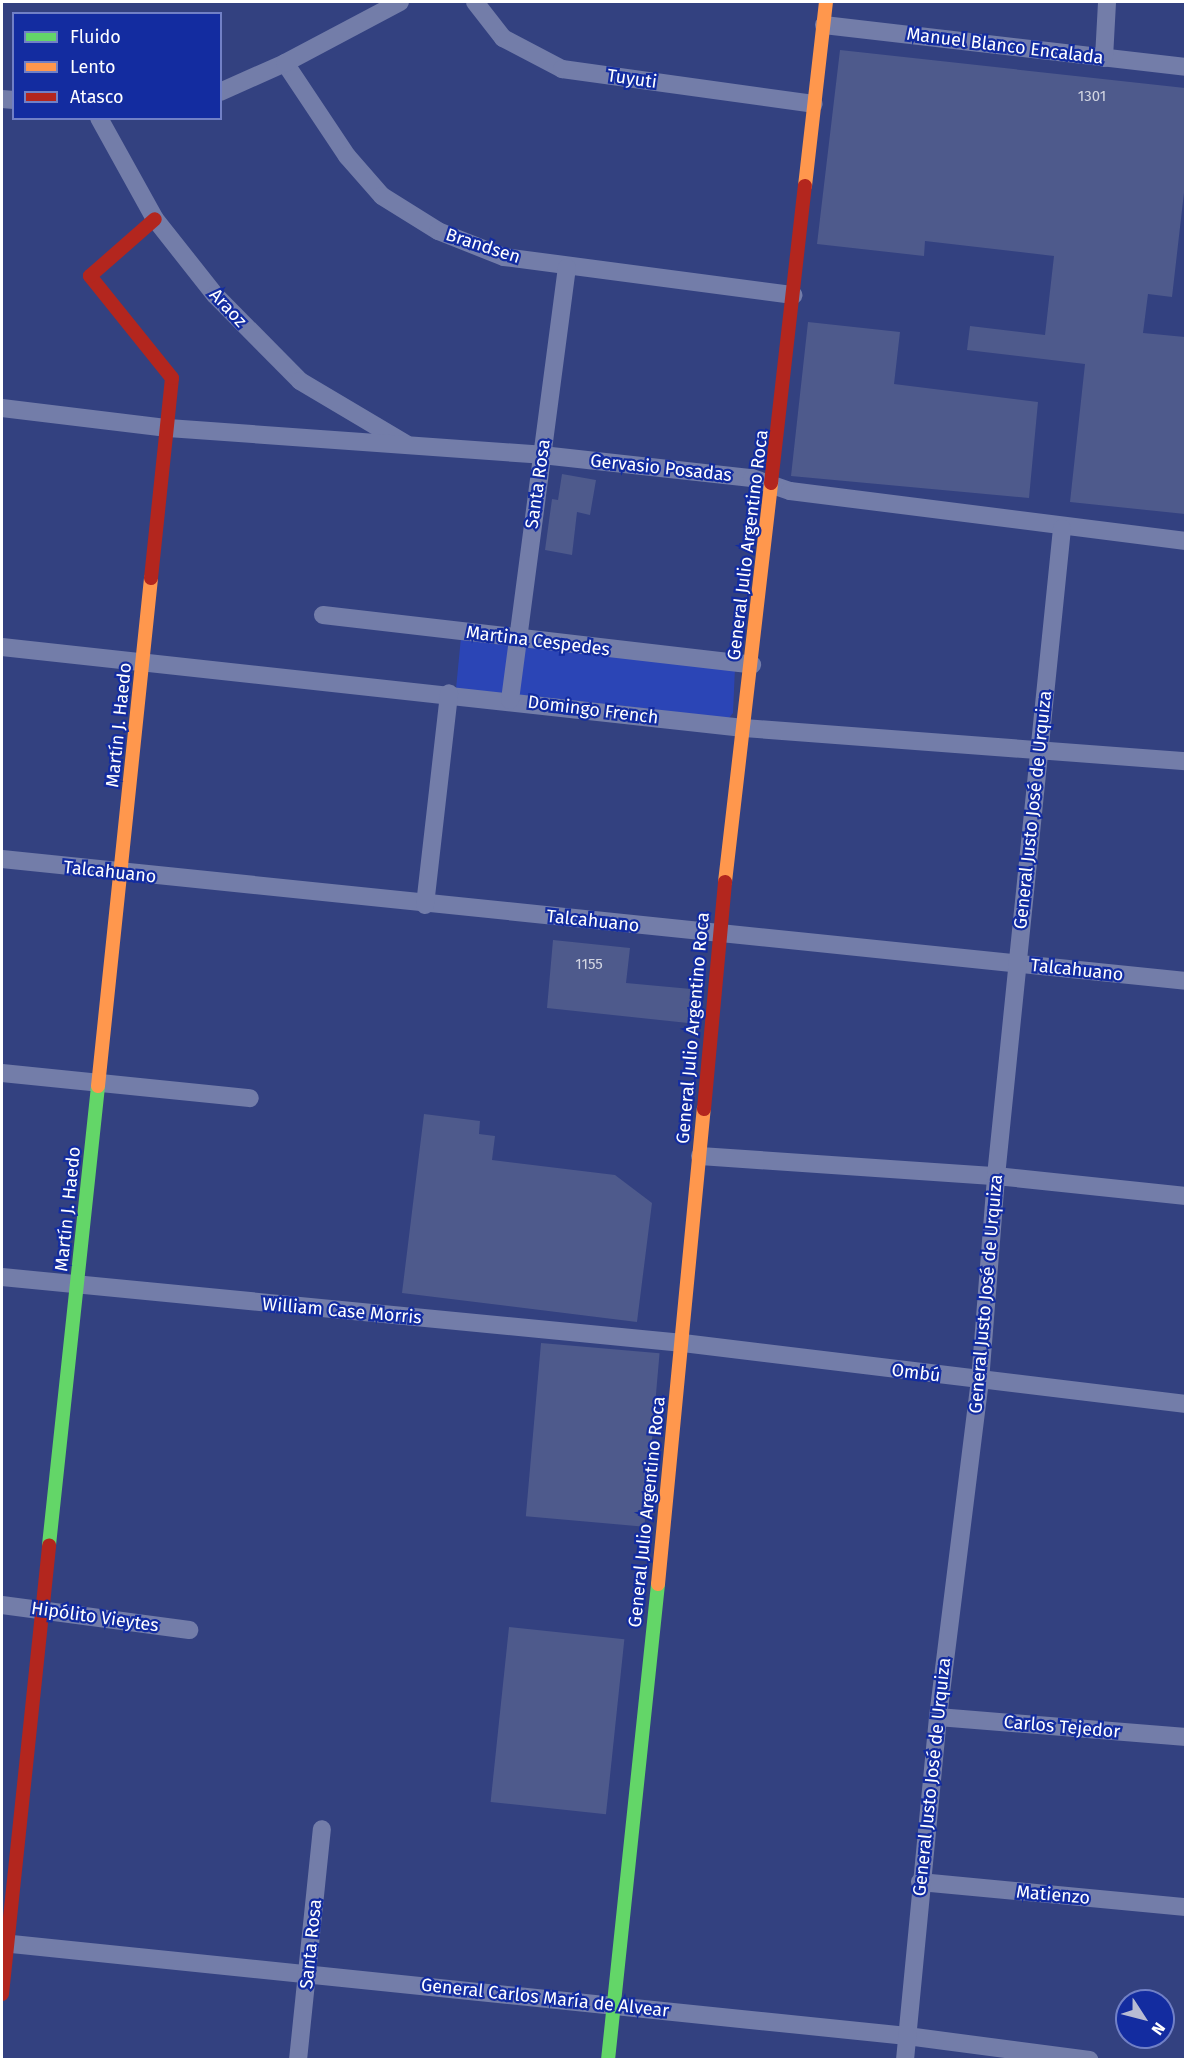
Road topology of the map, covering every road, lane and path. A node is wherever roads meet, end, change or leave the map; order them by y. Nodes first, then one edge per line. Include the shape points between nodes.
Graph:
1 (400, 2) edge
2 (475, 2) edge
3 (826, 2) edge
4 (1107, 2) edge
5 (824, 26) junction
6 (1104, 58) junction
7 (285, 63) junction
8 (1185, 67) edge
9 (222, 91) edge
10 (814, 104) junction
11 (100, 120) edge
12 (155, 219) junction
13 (567, 268) junction
14 (794, 295) junction
15 (2, 408) edge
16 (168, 428) junction
17 (410, 446) junction
18 (542, 455) junction
19 (773, 484) junction
20 (1062, 528) junction
21 (1185, 541) edge
22 (323, 615) dead end
23 (517, 639) junction
24 (2, 647) edge
25 (145, 662) junction
26 (752, 665) junction
27 (449, 693) junction
28 (510, 700) junction
29 (744, 728) junction
30 (1040, 750) junction
31 (1185, 761) edge
32 (2, 859) edge
33 (121, 873) junction
34 (424, 905) junction
35 (719, 934) junction
36 (1016, 964) junction
37 (1185, 981) edge
38 (2, 1073) edge
39 (99, 1083) junction
40 (250, 1098) dead end
41 (700, 1156) junction
42 (996, 1176) junction
43 (1185, 1196) edge
44 (2, 1277) edge
45 (78, 1286) junction
46 (683, 1343) junction
47 (980, 1381) junction
48 (1185, 1404) edge
49 (2, 1605) edge
50 (43, 1609) junction
51 (189, 1630) dead end
52 (938, 1717) junction
53 (1185, 1737) edge
54 (322, 1828) dead end
55 (920, 1882) junction
56 (1185, 1907) edge
57 (4, 1944) edge
58 (308, 1973) junction
59 (2, 1994) edge
60 (615, 2006) junction
61 (908, 2036) junction
62 (298, 2060) edge
63 (608, 2060) edge
64 (905, 2060) edge
65 (1089, 2060) edge

1 - 7 street
2 - 10 street, Tuyuti via 503,39 562,69
3 - 5 street, General Julio Argentino Roca
4 - 6 street
5 - 6 street, Manuel Blanco Encalada
5 - 10 street, General Julio Argentino Roca
6 - 8 street, Manuel Blanco Encalada
7 - 9 street
7 - 13 street, Brandsen via 347,156 382,196 438,231 504,257
10 - 14 street, General Julio Argentino Roca
11 - 12 street, Araoz
12 - 16 street via 90,276 172,378
12 - 17 street, Araoz via 215,295 300,381
13 - 14 street, Brandsen
13 - 18 street, Santa Rosa
14 - 19 street, General Julio Argentino Roca
15 - 16 street, Gervasio Posadas
16 - 17 street, Gervasio Posadas
16 - 25 street, Martín J. Haedo
17 - 18 street, Gervasio Posadas
18 - 19 street, Gervasio Posadas
18 - 23 street, Santa Rosa
19 - 20 street, Gervasio Posadas via 790,491
19 - 26 street, General Julio Argentino Roca
20 - 21 street, Gervasio Posadas
20 - 30 street, General Justo José de Urquiza
22 - 23 street, Martina Cespedes
23 - 26 street, Martina Cespedes
23 - 28 street, Santa Rosa
24 - 25 street, Domingo French
25 - 27 street, Domingo French
25 - 33 street, Martín J. Haedo
26 - 29 street, General Julio Argentino Roca
27 - 28 street, Domingo French
27 - 34 street
28 - 29 street, Domingo French
29 - 30 street, Domingo French
29 - 35 street, General Julio Argentino Roca
30 - 31 street, Domingo French
30 - 36 street, General Justo José de Urquiza
32 - 33 street, Talcahuano
33 - 34 street, Talcahuano
33 - 39 street, Martín J. Haedo
34 - 35 street, Talcahuano
35 - 36 street, Talcahuano
35 - 41 street, General Julio Argentino Roca
36 - 37 street, Talcahuano
36 - 42 street, General Justo José de Urquiza
38 - 39 street
39 - 40 street
39 - 45 street, Martín J. Haedo
41 - 42 street
41 - 46 street, General Julio Argentino Roca
42 - 43 street
42 - 47 street, General Justo José de Urquiza
44 - 45 street, William Case Morris
45 - 46 street, William Case Morris
45 - 50 street, Martín J. Haedo
46 - 47 street, Ombú
46 - 60 street, General Julio Argentino Roca
47 - 48 street, Ombú
47 - 52 street, General Justo José de Urquiza
49 - 50 street, Hipólito Vieytes
50 - 51 street, Hipólito Vieytes
50 - 57 street, Martín J. Haedo
52 - 53 street, Carlos Tejedor
52 - 55 street, General Justo José de Urquiza
54 - 58 street, Santa Rosa
55 - 56 street, Matienzo
55 - 61 street, General Justo José de Urquiza
57 - 58 street, General Carlos María de Alvear
57 - 59 street, Martín J. Haedo
58 - 60 street, General Carlos María de Alvear
58 - 62 street, Santa Rosa
60 - 61 street, General Carlos María de Alvear
60 - 63 street, General Julio Argentino Roca
61 - 64 street, General Justo José de Urquiza
61 - 65 street, General Carlos María de Alvear

